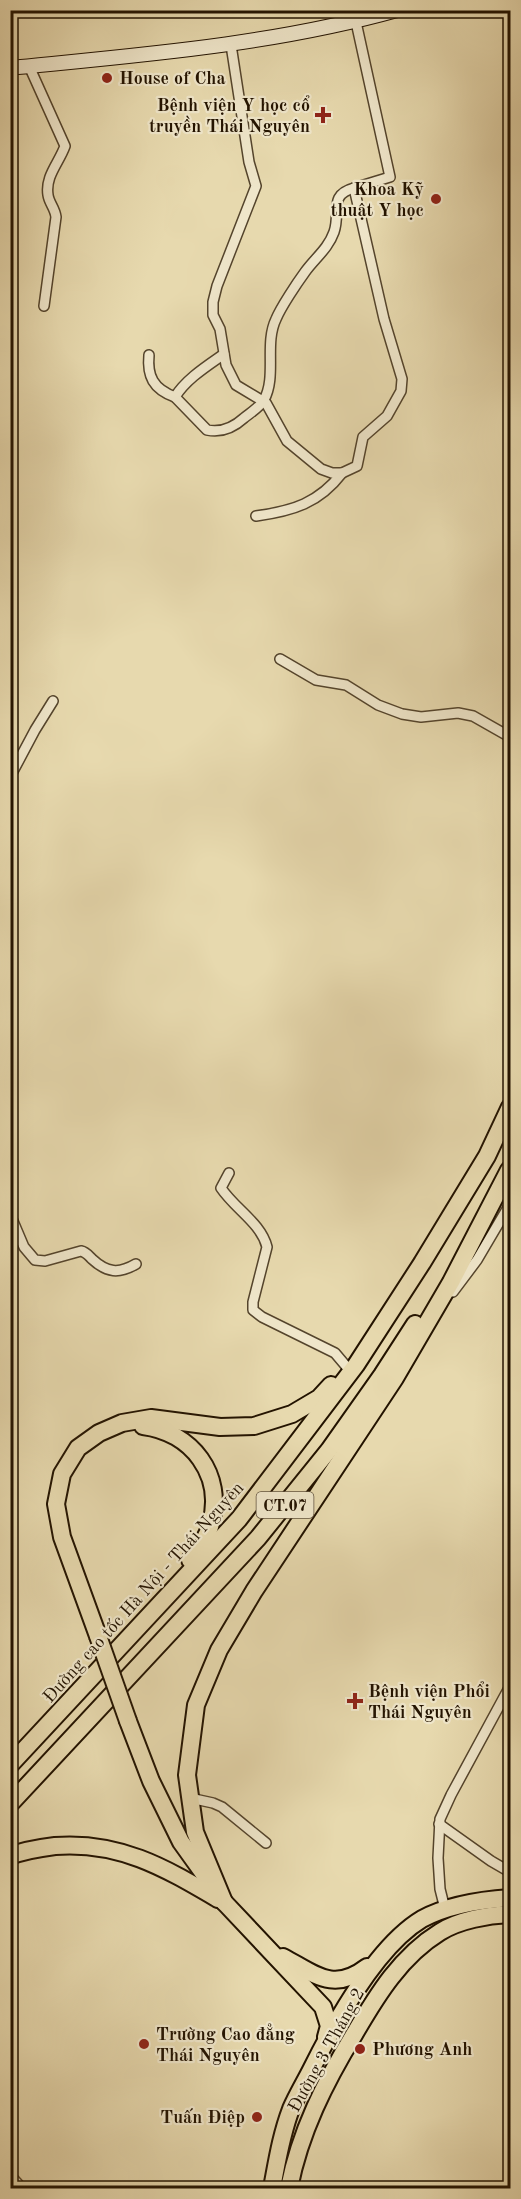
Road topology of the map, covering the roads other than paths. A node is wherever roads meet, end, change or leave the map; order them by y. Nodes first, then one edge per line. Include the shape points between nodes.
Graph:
1 (397, 10) edge
2 (356, 22) junction
3 (231, 45) junction
4 (29, 66) junction
5 (10, 68) edge
6 (354, 188) junction
7 (44, 306) dead end
8 (224, 354) junction
9 (149, 355) dead end
10 (174, 397) junction
11 (263, 401) junction
12 (342, 473) junction
13 (256, 516) dead end
14 (280, 659) dead end
15 (53, 701) dead end
16 (510, 737) edge
17 (10, 777) edge
18 (510, 1107) edge
19 (510, 1169) edge
20 (229, 1173) dead end
21 (510, 1204) edge
22 (10, 1214) edge
23 (422, 1263) junction
24 (136, 1264) dead end
25 (424, 1328) junction
26 (346, 1366) junction
27 (122, 1423) junction
28 (510, 1686) edge
29 (10, 1764) edge
30 (190, 1798) junction
31 (10, 1804) edge
32 (439, 1824) junction
33 (266, 1843) dead end
34 (10, 1856) edge
35 (510, 1872) edge
36 (510, 1899) edge
37 (224, 1902) junction
38 (445, 1909) junction
39 (510, 1914) edge
40 (453, 1925) junction
41 (272, 1951) junction
42 (386, 1951) junction
43 (316, 1974) junction
44 (390, 1978) junction
45 (306, 1990) junction
46 (346, 2006) junction
47 (323, 2046) junction
48 (340, 2058) junction
49 (10, 2175) edge
50 (22, 2188) edge
51 (272, 2188) edge
52 (289, 2188) edge

1 - 2 main road
2 - 3 main road
2 - 6 street via 390,177
3 - 4 main road
3 - 8 street via 256,186 213,302
4 - 5 main road
4 - 7 street via 65,146 46,183 56,217
6 - 11 street via 339,196 337,221 327,247 305,272 276,319
6 - 12 street via 402,386 387,416 363,438 357,466
8 - 10 street
8 - 11 street via 236,386
9 - 10 street via 148,369 154,383
10 - 11 street via 207,430 214,432 238,424
11 - 12 street via 287,441 327,472
12 - 13 street via 330,489 315,499 296,508
14 - 16 street via 316,680 346,686 402,714 473,716
15 - 17 street
18 - 23 highway, Đường cao tốc Hà Nội - Thái Nguyên / CT.07 via 487,1156
19 - 25 highway
19 - 31 highway, CT.07 via 388,1365 329,1450 258,1538
20 - 26 street via 221,1188 262,1233 267,1247 253,1310 335,1353
21 - 25 street via 477,1260
22 - 24 street via 24,1247 35,1260 85,1251 101,1266 116,1272
23 - 26 highway via 391,1299
23 - 29 highway, Đường cao tốc Hà Nội - Thái Nguyên / CT.07 via 356,1365 239,1519
25 - 30 highway via 219,1650 196,1705 187,1775
26 - 27 highway via 319,1398 292,1414 254,1426 220,1427 151,1418
27 - 29 highway via 169,1432 200,1456 213,1492 211,1524 201,1546 184,1567 74,1686
27 - 37 highway, bridge via 78,1448 62,1474 56,1504 66,1548 151,1781 181,1842
28 - 32 street
30 - 33 street via 222,1807
30 - 37 highway via 195,1832
32 - 35 street
32 - 38 street via 439,1877
34 - 37 highway via 34,1848 69,1845 109,1849 155,1863
36 - 38 highway, Đường 3 Tháng 2
37 - 41 highway
38 - 40 highway
38 - 42 highway, Đường 3 Tháng 2 via 417,1923
39 - 40 highway
40 - 44 highway, Đường 3 Tháng 2 via 418,1948
41 - 43 highway
41 - 45 highway
42 - 43 highway via 366,1969 345,1980 335,1981
42 - 46 highway, Đường 3 Tháng 2
43 - 46 highway
44 - 46 highway
44 - 48 highway, Đường 3 Tháng 2
45 - 46 highway via 330,2004
45 - 47 highway via 327,2015 329,2026
46 - 47 highway, Đường 3 Tháng 2
46 - 48 highway via 350,2024
47 - 51 highway, Đường 3 Tháng 2 via 291,2110
48 - 52 highway, Đường 3 Tháng 2 via 304,2130
49 - 50 street

